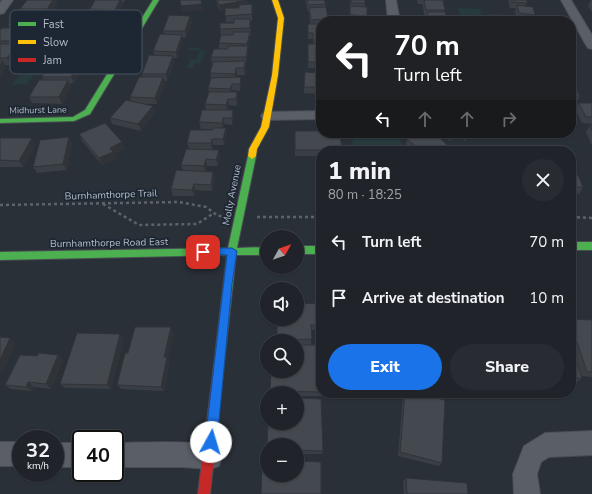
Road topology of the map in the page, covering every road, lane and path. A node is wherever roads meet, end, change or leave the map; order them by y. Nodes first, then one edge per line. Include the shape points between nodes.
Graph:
1 (8, 0) edge
2 (156, 0) edge
3 (275, 0) edge
4 (392, 0) edge
5 (566, 0) edge
6 (0, 11) edge
7 (394, 16) edge
8 (142, 23) edge
9 (589, 33) edge
10 (592, 45) edge
11 (111, 74) edge
12 (316, 115) edge
13 (268, 116) junction
14 (0, 121) edge
15 (103, 204) junction
16 (0, 205) edge
17 (214, 213) junction
18 (218, 216) dead end
19 (263, 217) dead end
20 (316, 217) edge
21 (576, 217) edge
22 (592, 218) edge
23 (576, 246) edge
24 (592, 246) edge
25 (304, 250) edge
26 (316, 250) edge
27 (232, 251) junction
28 (260, 251) edge
29 (0, 256) edge
30 (592, 442) edge
31 (0, 454) edge
32 (12, 454) edge
33 (124, 455) edge
34 (210, 457) junction
35 (204, 494) edge
36 (527, 494) edge

1 - 6 street
2 - 8 street, Midhurst Lane
3 - 13 street, Molly Avenue via 281,18
4 - 7 street
5 - 9 street
9 - 10 street
11 - 14 street, Midhurst Lane via 88,112 74,119
12 - 13 street
13 - 27 street, Molly Avenue via 266,127 253,149
15 - 16 path, Burnhamthorpe Trail
15 - 17 path, Burnhamthorpe Trail via 189,203 206,207
15 - 17 path via 139,225 197,224
17 - 18 path, Burnhamthorpe Trail
19 - 20 path
21 - 22 path
23 - 24 street
25 - 26 street
27 - 28 street, Burnhamthorpe Road East
27 - 29 street, Burnhamthorpe Road East
27 - 34 street, Molly Avenue
30 - 36 street via 545,445 532,454 525,474
31 - 32 street
33 - 34 street
34 - 35 street, Molly Avenue

